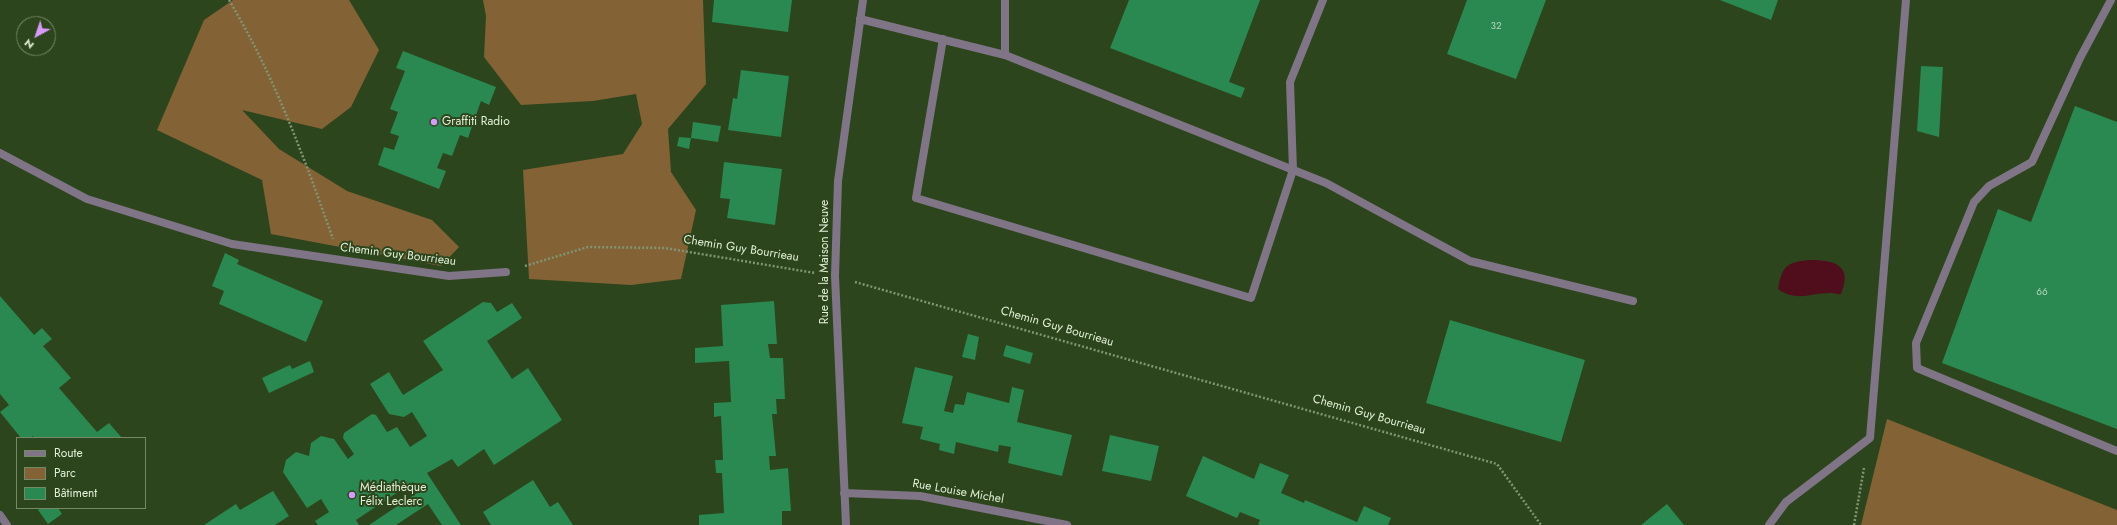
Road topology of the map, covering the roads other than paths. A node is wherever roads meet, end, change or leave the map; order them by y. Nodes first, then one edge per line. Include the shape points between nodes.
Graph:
1 (863, 0) edge
2 (1005, 0) edge
3 (1323, 0) edge
4 (1906, 0) edge
5 (2111, 0) edge
6 (2117, 2) edge
7 (860, 19) junction
8 (943, 40) junction
9 (1005, 55) junction
10 (0, 154) edge
11 (1293, 170) junction
12 (506, 272) road end
13 (1633, 301) dead end
14 (2117, 450) edge
15 (844, 493) junction
16 (0, 515) edge
17 (7, 525) edge
18 (846, 525) edge
19 (1067, 525) edge
20 (1769, 525) edge

1 - 7 street, Rue de la Maison Neuve
2 - 9 street
3 - 11 street via 1290,82
4 - 20 street via 1870,438 1786,502
5 - 6 street
5 - 14 street via 2080,58 2032,162 1988,186 1974,202 1916,343 1917,368
7 - 8 street
7 - 15 street, Rue de la Maison Neuve via 838,181 835,276
8 - 9 street
8 - 11 street via 916,198 1251,298
9 - 11 street
10 - 12 street, Chemin Guy Bourrieau via 87,199 232,244 449,276
11 - 13 street via 1326,183 1470,261
15 - 18 street, Rue de la Maison Neuve
15 - 19 street, Rue Louise Michel via 920,496
16 - 17 street

